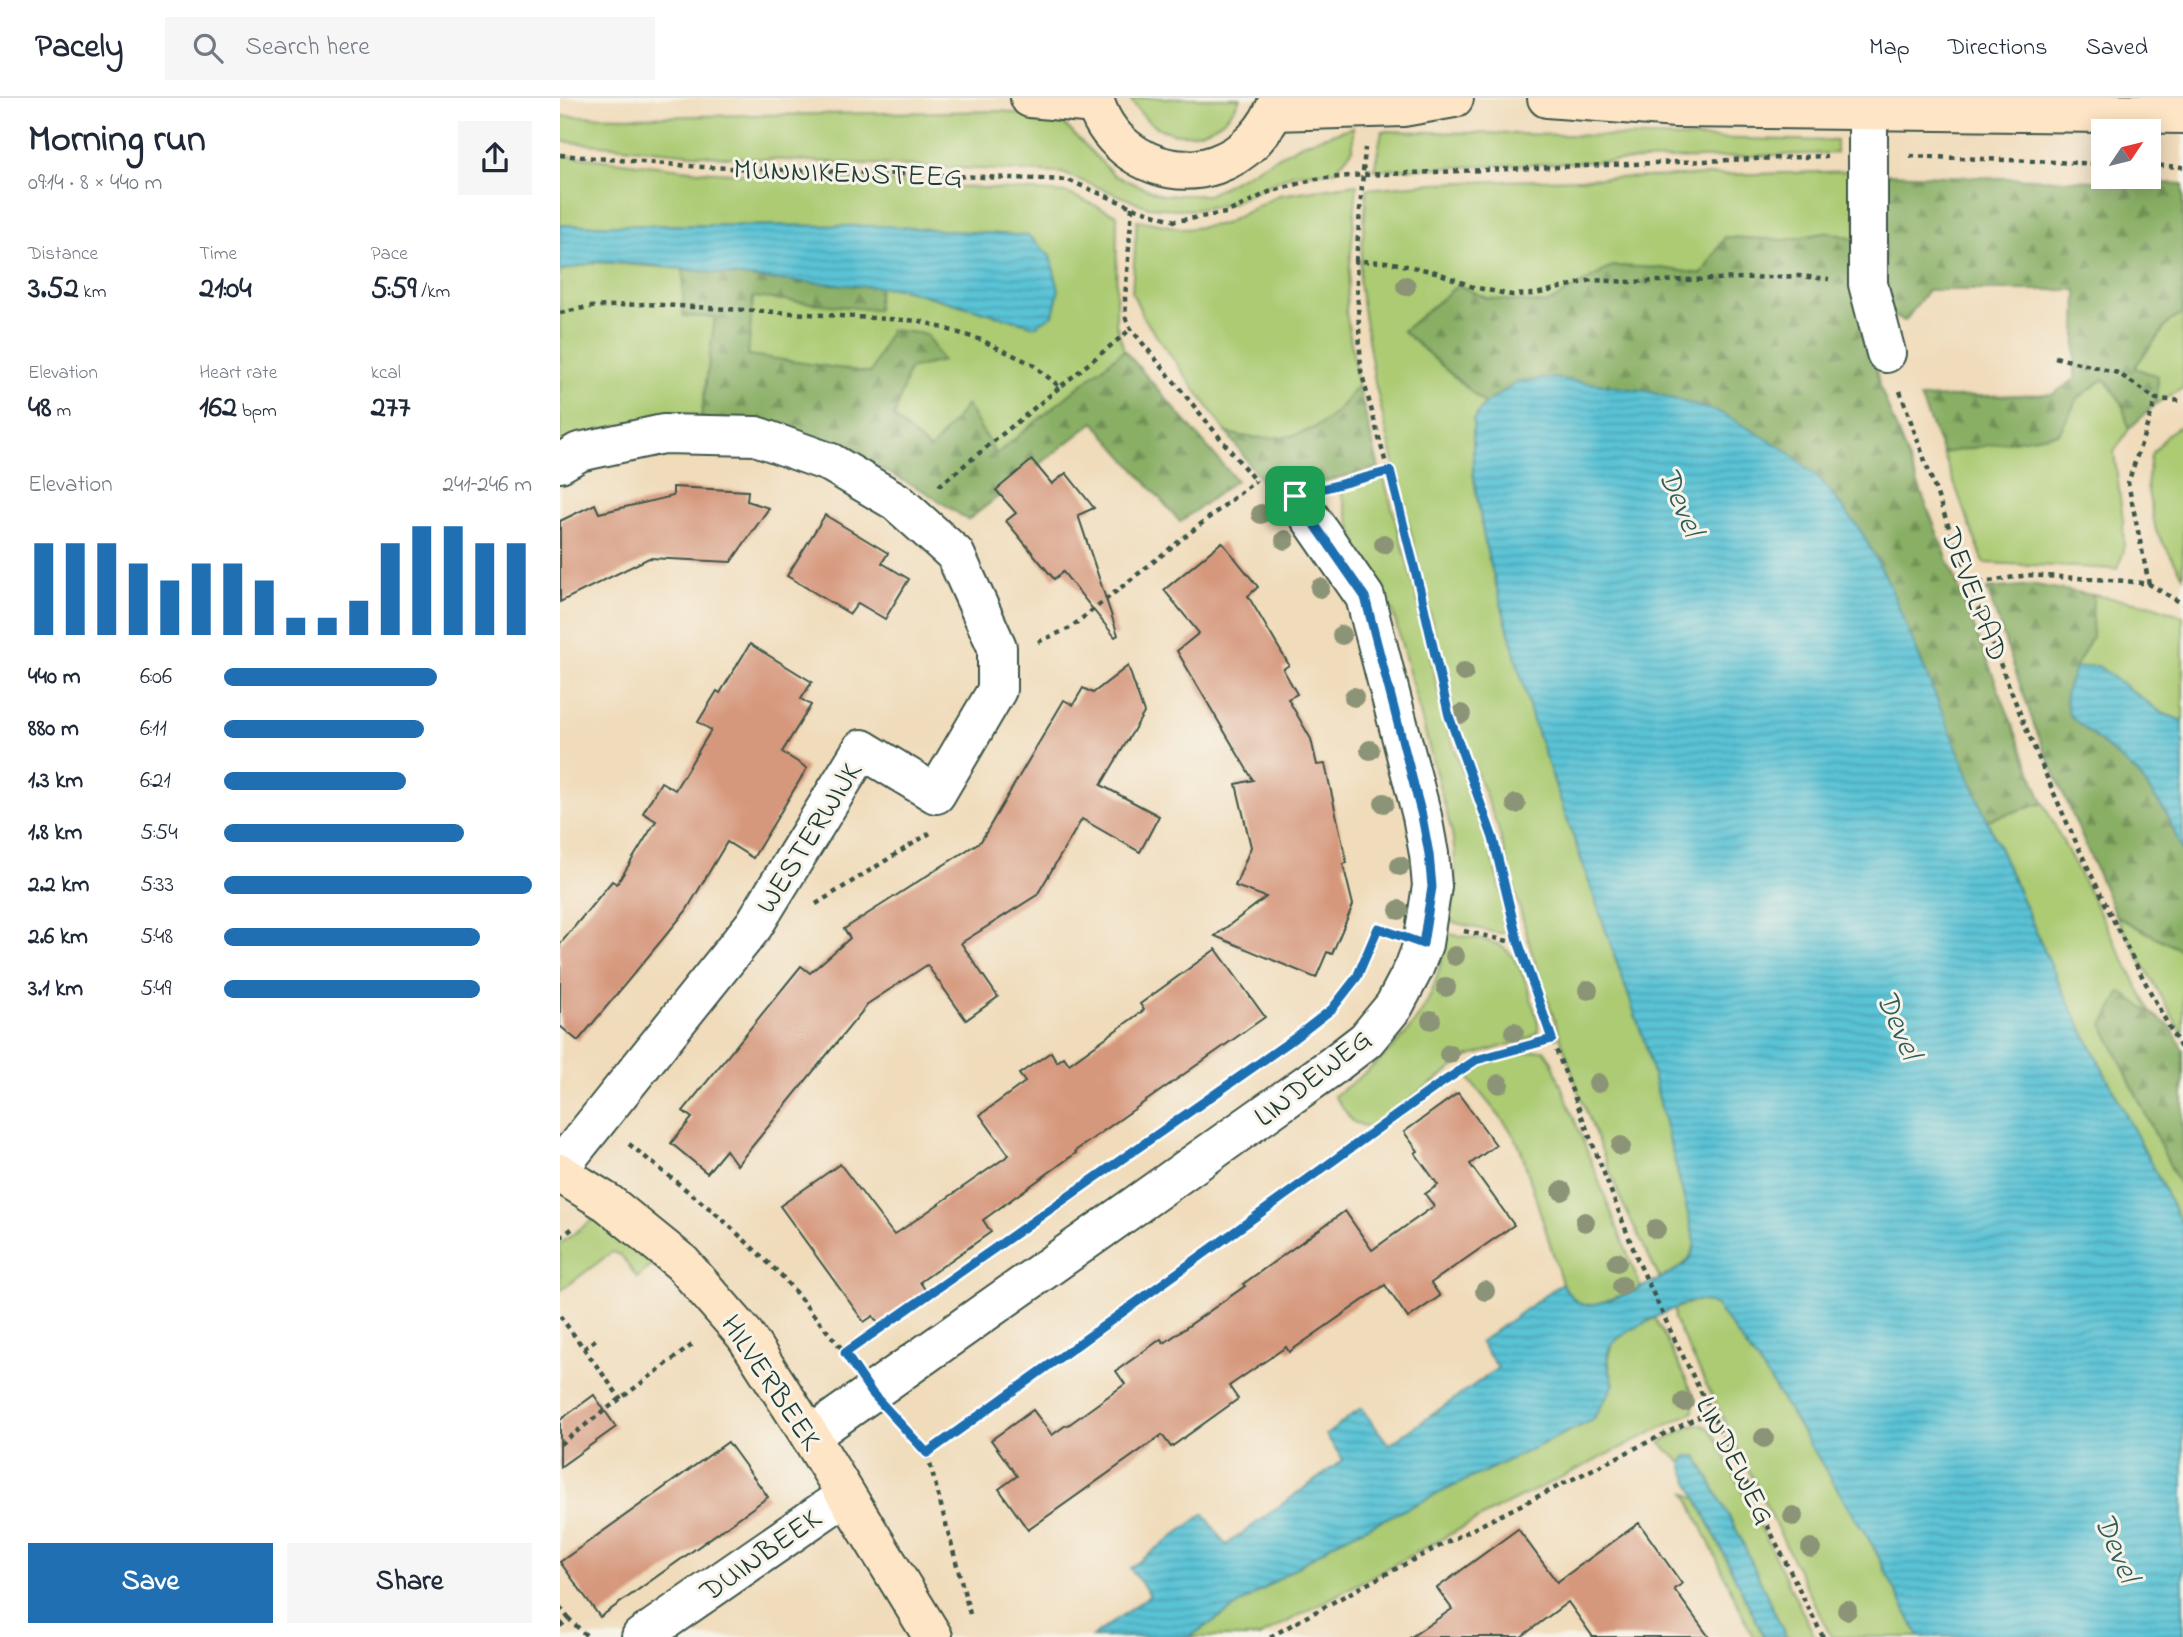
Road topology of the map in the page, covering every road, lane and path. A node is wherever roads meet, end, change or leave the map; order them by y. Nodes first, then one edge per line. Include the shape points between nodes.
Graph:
1 (1030, 98) edge
2 (1454, 98) edge
3 (1547, 98) edge
4 (1094, 101) edge
5 (1868, 104) edge
6 (1277, 105) edge
7 (2183, 114) edge
8 (560, 155) edge
9 (1869, 155) junction
10 (2091, 164) edge
11 (2161, 166) edge
12 (2183, 167) edge
13 (1362, 175) junction
14 (1132, 207) junction
15 (1356, 261) junction
16 (1868, 284) junction
17 (560, 313) edge
18 (1131, 329) junction
19 (1886, 353) joint
20 (2055, 357) dead end
21 (1060, 387) junction
22 (2156, 399) junction
23 (2183, 401) edge
24 (560, 463) edge
25 (1390, 471) junction
26 (1295, 496) junction
27 (908, 512) junction
28 (1969, 584) junction
29 (2149, 584) junction
30 (2183, 604) edge
31 (1425, 934) junction
32 (1518, 941) junction
33 (1552, 1039) junction
34 (2183, 1052) edge
35 (598, 1119) junction
36 (560, 1167) edge
37 (560, 1173) edge
38 (560, 1315) edge
39 (729, 1317) junction
40 (596, 1339) dead end
41 (584, 1349) junction
42 (845, 1353) junction
43 (872, 1393) junction
44 (621, 1399) junction
45 (1711, 1410) junction
46 (810, 1436) junction
47 (560, 1444) edge
48 (927, 1453) junction
49 (845, 1496) junction
50 (560, 1607) edge
51 (569, 1619) junction
52 (972, 1625) dead end
53 (560, 1626) edge
54 (588, 1637) edge
55 (641, 1637) edge
56 (933, 1637) edge
57 (1270, 1637) edge
58 (1824, 1637) edge

1 - 4 main road
2 - 6 main road via 1403,107
3 - 5 main road via 1676,108
4 - 6 main road via 1111,133 1136,155 1183,169 1216,165 1238,154 1257,138
5 - 7 main road
5 - 9 street
8 - 14 path, MUNNIKENSTEEG via 702,167 1068,180
9 - 10 path
9 - 13 path, MUNNIKENSTEEG
9 - 16 street
11 - 12 path
13 - 14 path, MUNNIKENSTEEG via 1317,179 1269,192 1226,213 1175,221
13 - 15 path, LINDEWEG
14 - 18 path via 1125,298
15 - 16 path via 1436,272 1473,287 1512,295 1592,280 1799,276
15 - 25 path, LINDEWEG via 1361,371
16 - 19 street
17 - 21 path via 646,304 921,321 981,340 1031,364
18 - 21 path
18 - 26 path via 1272,500
19 - 28 path, DEVELPAD
20 - 22 path via 2118,373
21 - 27 path
22 - 23 path
22 - 29 path via 2128,484
24 - 27 street via 579,453 663,434 756,436 831,463
25 - 26 path
25 - 32 path, LINDEWEG via 1449,716 1493,838
26 - 31 street, LINDEWEG via 1365,597 1427,841 1432,887
27 - 35 street, WESTERWIJK via 955,554 997,647 997,690 936,794 862,749 754,925
28 - 29 path via 2028,575
28 - 34 path, DEVELPAD via 2049,782 2128,953
29 - 30 path
31 - 32 path
31 - 42 path via 1378,928 1357,977 1332,1009
31 - 43 street, LINDEWEG via 1394,1006 1366,1040
32 - 33 path, LINDEWEG
33 - 45 path, LINDEWEG via 1639,1261
33 - 48 path via 1476,1060
35 - 36 street, WESTERWIJK
35 - 42 path via 720,1217 781,1275
37 - 39 main road, HILVERBEEK via 608,1203 682,1263
38 - 41 path
39 - 44 path
39 - 46 main road, HILVERBEEK
40 - 41 path
41 - 44 path
42 - 43 path
43 - 46 street, LINDEWEG
43 - 48 path
44 - 47 path
45 - 57 path
45 - 58 path, LINDEWEG
46 - 49 main road, HILVERBEEK
48 - 52 path
49 - 55 street, DUINBEEK
49 - 56 main road, HILVERBEEK
50 - 51 path
51 - 53 path
51 - 54 path

